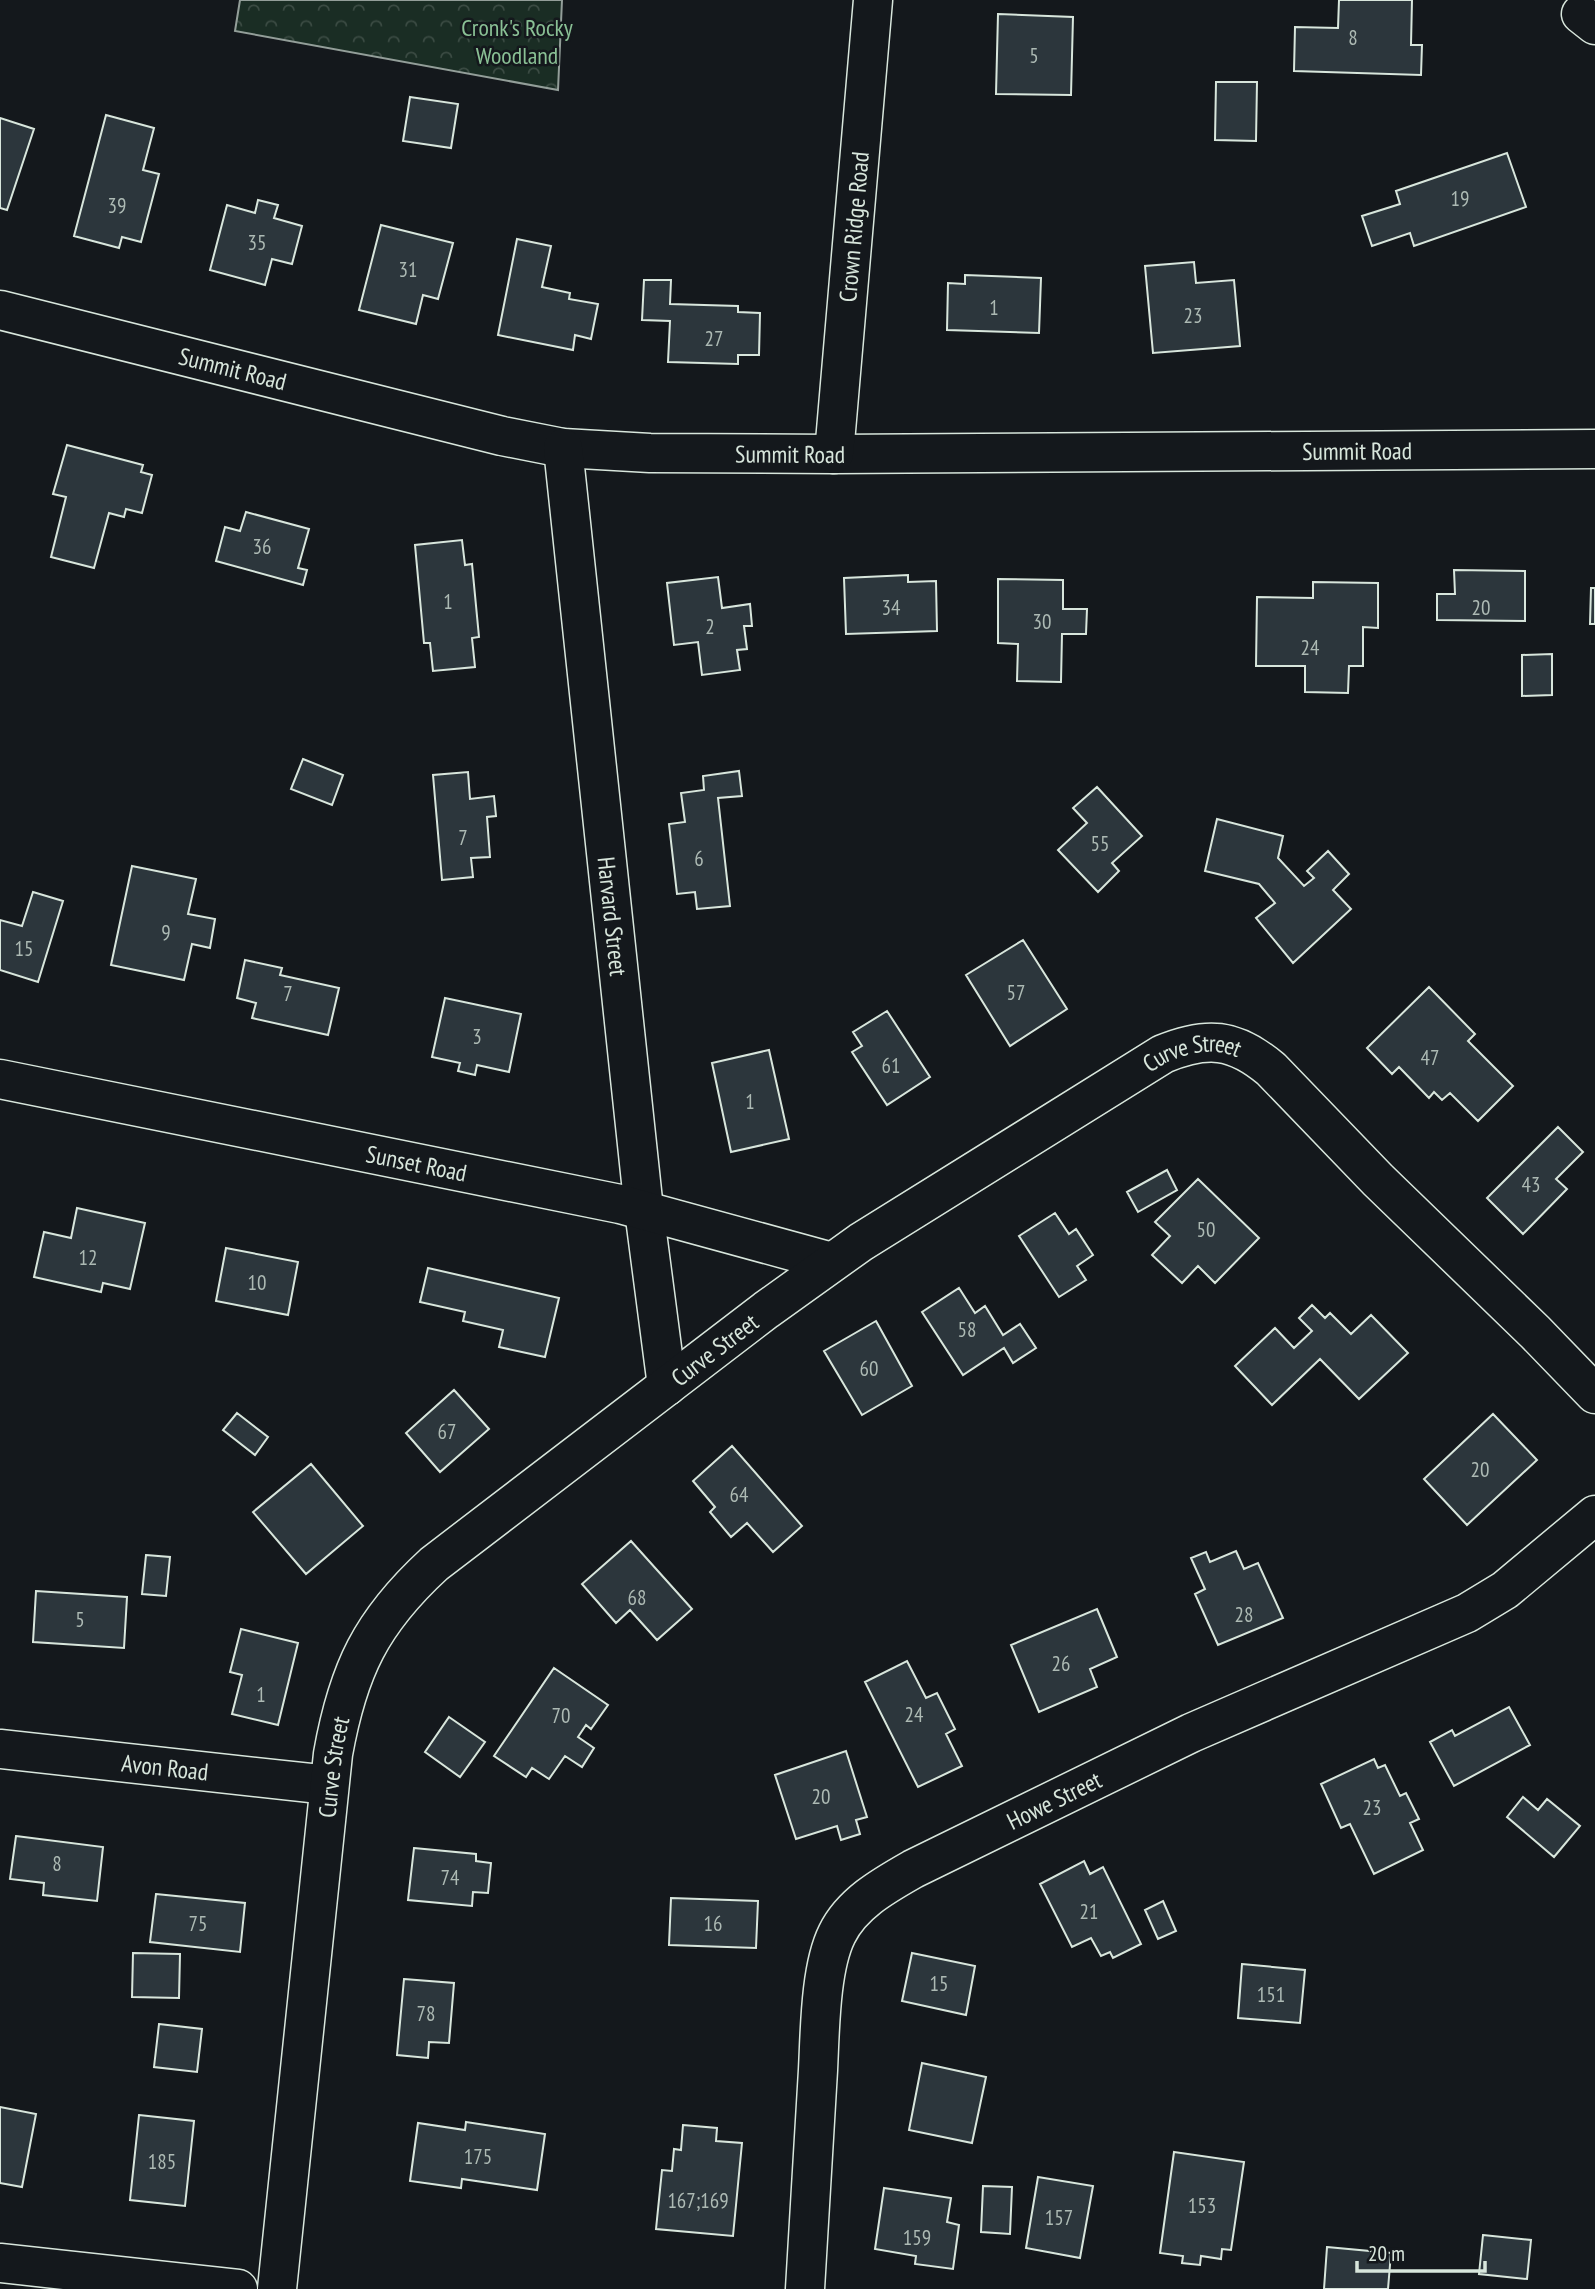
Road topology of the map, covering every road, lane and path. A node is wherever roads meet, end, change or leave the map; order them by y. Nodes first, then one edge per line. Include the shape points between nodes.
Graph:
1 (873, 0) edge
2 (0, 310) edge
3 (563, 448) junction
4 (1595, 449) edge
5 (834, 454) junction
6 (0, 1079) edge
7 (644, 1210) junction
8 (832, 1262) junction
9 (667, 1386) junction
10 (1595, 1394) edge
11 (1595, 1515) edge
12 (0, 1749) edge
13 (329, 1785) junction
14 (0, 2263) edge
15 (237, 2289) edge
16 (276, 2289) edge
17 (805, 2289) edge

1 - 5 street, Crown Ridge Road
2 - 3 street, Summit Road
3 - 5 street, Summit Road
3 - 7 street, Harvard Street
4 - 5 street, Summit Road
6 - 7 street, Sunset Road
7 - 8 street, Sunset Road
7 - 9 street, Harvard Street
8 - 9 street, Curve Street
8 - 10 street, Curve Street via 1163,1054 1195,1043 1225,1043 1271,1069
9 - 13 street, Curve Street via 434,1564 400,1596 373,1634 350,1681
11 - 17 street, Howe Street via 1524,1575 1467,1613 1179,1739 913,1869 854,1910 837,1934 826,1975
12 - 13 street, Avon Road
13 - 16 street, Curve Street
14 - 15 street

